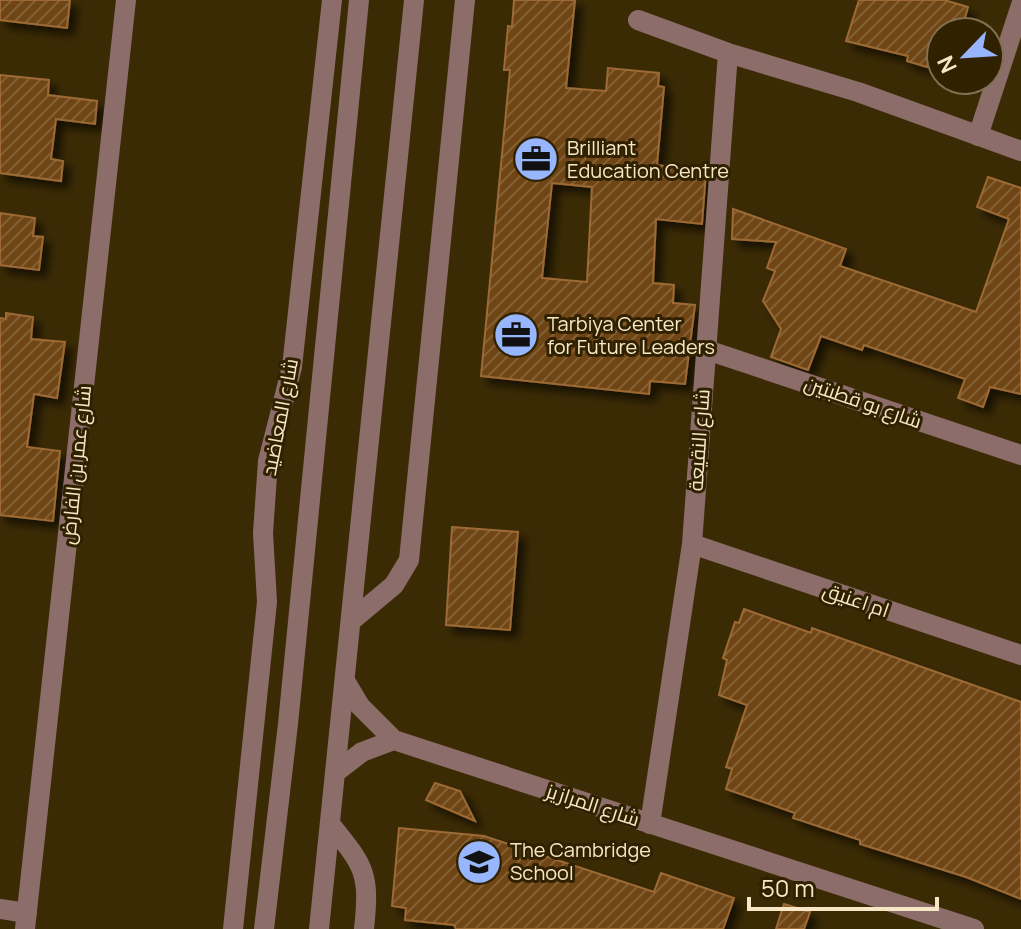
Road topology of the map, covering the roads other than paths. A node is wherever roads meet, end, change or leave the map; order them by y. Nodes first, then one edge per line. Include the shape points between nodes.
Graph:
1 (126, 0) edge
2 (332, 0) edge
3 (359, 0) edge
4 (414, 0) edge
5 (465, 0) edge
6 (1021, 5) edge
7 (638, 20) dead end
8 (728, 53) junction
9 (978, 136) junction
10 (1021, 151) edge
11 (704, 349) junction
12 (1021, 455) edge
13 (692, 544) junction
14 (351, 621) junction
15 (1021, 655) edge
16 (345, 681) junction
17 (394, 740) junction
18 (336, 772) junction
19 (330, 824) junction
20 (650, 824) junction
21 (0, 909) edge
22 (26, 921) edge
23 (233, 929) edge
24 (264, 929) edge
25 (319, 929) edge
26 (364, 929) edge
27 (974, 929) edge

1 - 22 street, شارع عمر بن الفارض
2 - 23 street, شارع المعاضيد via 292,367 268,461 263,533 267,602
3 - 24 street, شارع المعاضيد
4 - 14 street
5 - 14 street via 409,560 394,585
6 - 9 street
7 - 8 street
8 - 9 street
8 - 11 street, شارع النقيعة
9 - 10 street
11 - 12 street, شارع بو قطبتين
11 - 13 street, شارع النقيعة
13 - 15 street, ام اعنيق
13 - 20 street, شارع النقيعة
14 - 16 street
16 - 17 street, شارع المرازيز via 360,706
16 - 18 street
17 - 18 street via 362,752
17 - 20 street, شارع المرازيز
18 - 19 street
19 - 25 street
19 - 26 street via 361,862 368,889
20 - 27 street, شارع المرازيز
21 - 22 street

